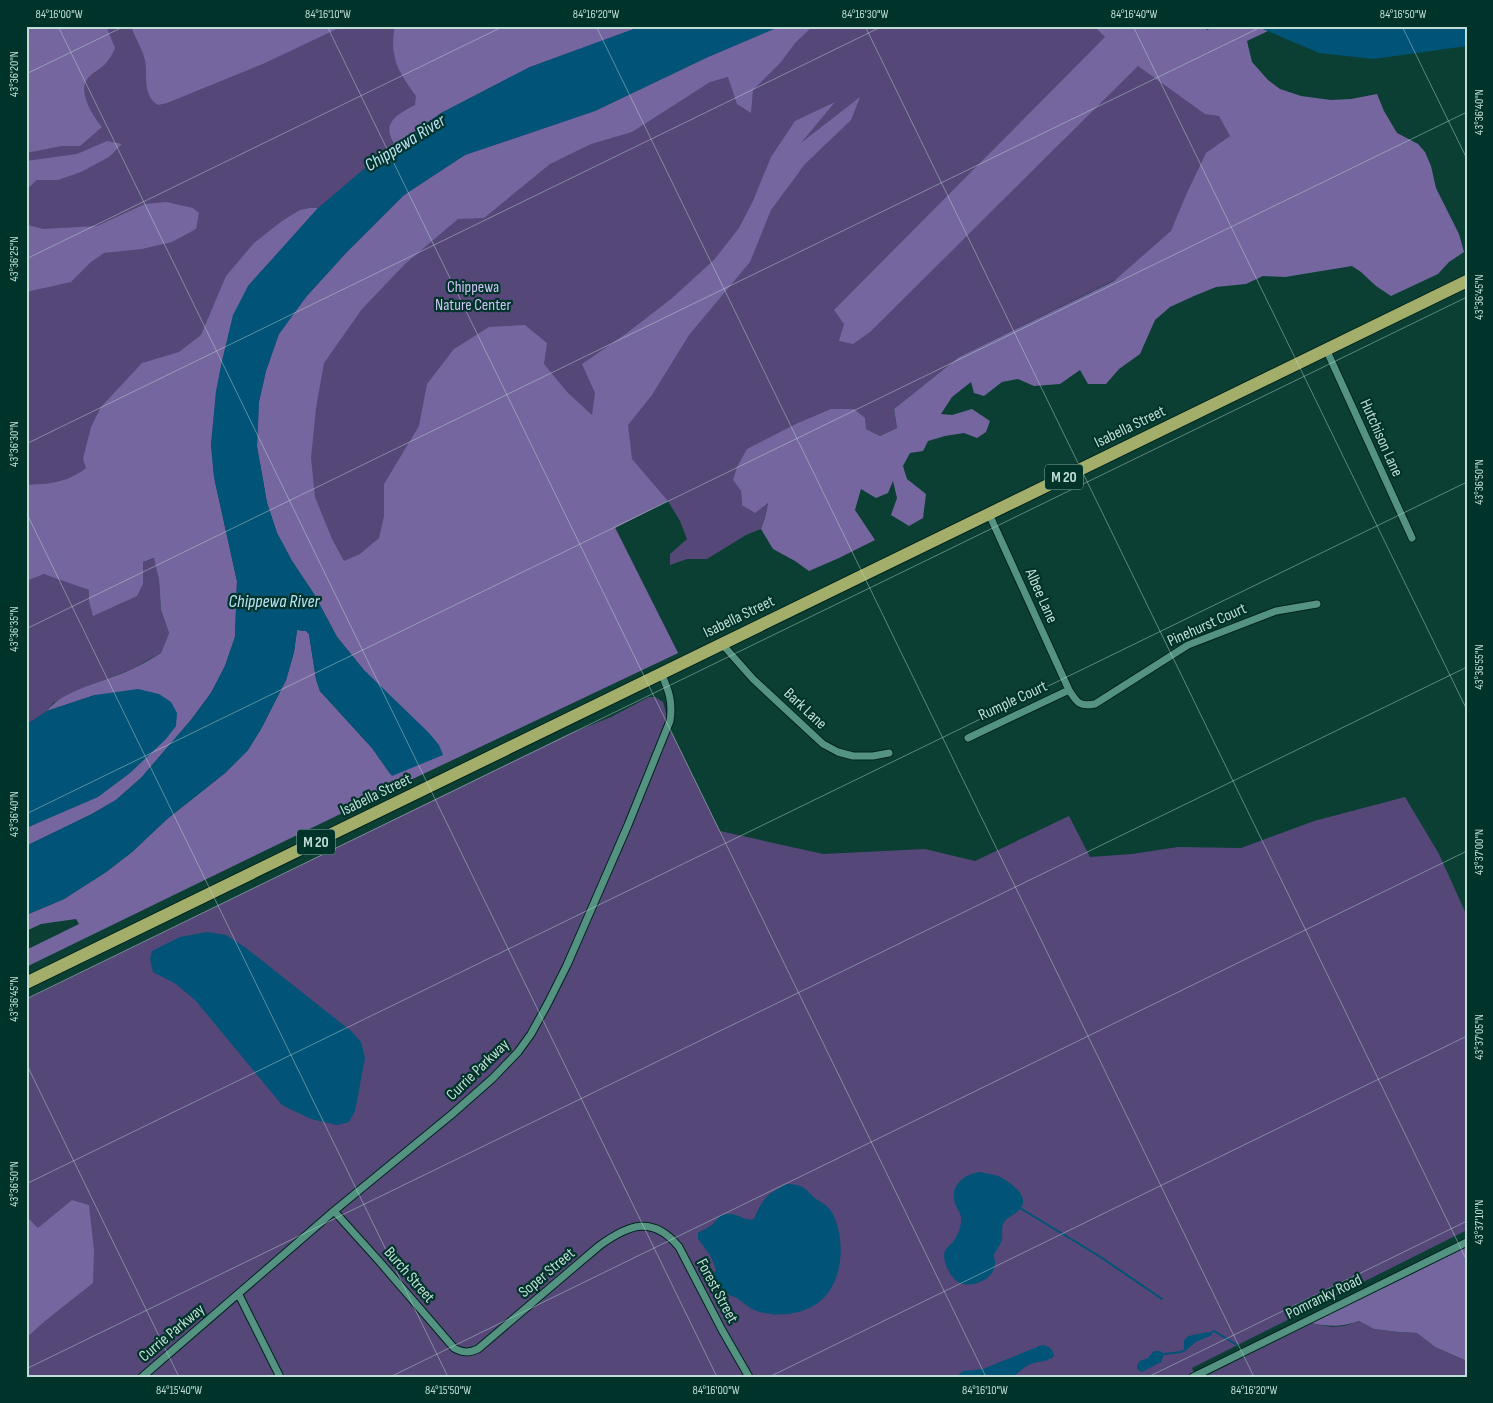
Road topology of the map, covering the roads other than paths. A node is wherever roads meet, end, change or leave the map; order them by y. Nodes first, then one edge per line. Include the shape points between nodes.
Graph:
1 (1467, 280) edge
2 (1326, 349) junction
3 (988, 514) junction
4 (1412, 538) dead end
5 (1316, 604) dead end
6 (722, 644) junction
7 (661, 673) junction
8 (1069, 690) junction
9 (968, 738) dead end
10 (889, 753) dead end
11 (26, 983) edge
12 (334, 1211) junction
13 (652, 1226) joint
14 (1467, 1242) edge
15 (239, 1295) junction
16 (465, 1353) joint
17 (142, 1377) edge
18 (280, 1377) edge
19 (749, 1377) edge
20 (1193, 1377) edge

1 - 2 highway, Isabella Street / M 20
2 - 3 highway, Isabella Street / M 20
2 - 4 street, Hutchison Lane
3 - 6 highway, Isabella Street / M 20
3 - 8 street, Albee Lane
5 - 8 street, Pinehurst Court via 1276,611 1188,645 1095,704 1086,706 1076,702
6 - 7 highway, Isabella Street / M 20
6 - 10 street, Bark Lane via 753,679 823,744 853,756
7 - 11 highway, Isabella Street / M 20
7 - 12 street, Currie Parkway via 671,700 670,721 567,965 530,1034 493,1078
8 - 9 street, Rumple Court
12 - 15 street, Currie Parkway
12 - 16 street, Burch Street via 454,1348
13 - 16 street, Soper Street via 631,1227 614,1235 478,1349
13 - 19 street, Forest Street via 670,1236 678,1247
14 - 20 street, Pomranky Road
15 - 17 street, Currie Parkway
15 - 18 street

